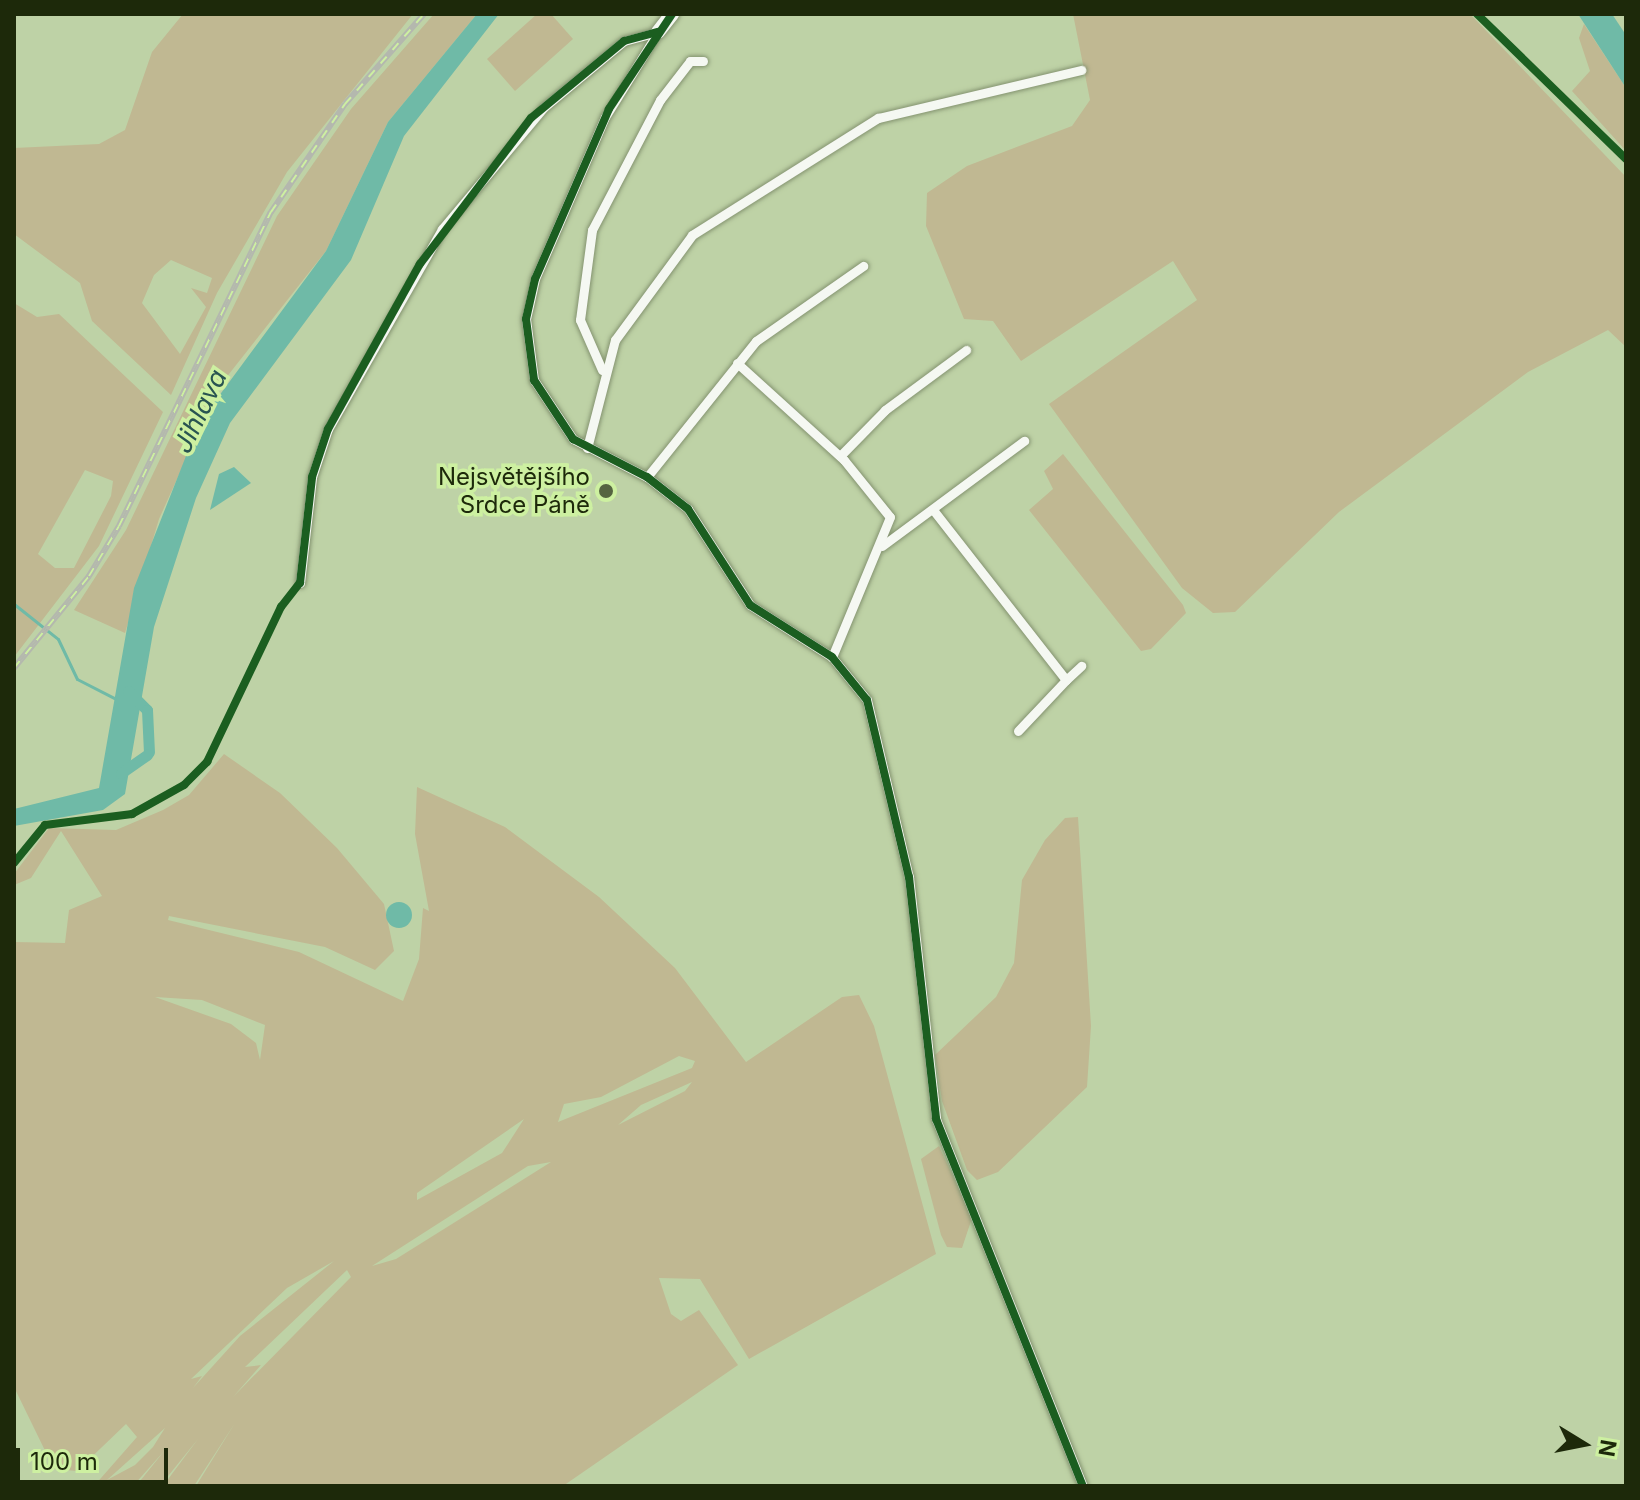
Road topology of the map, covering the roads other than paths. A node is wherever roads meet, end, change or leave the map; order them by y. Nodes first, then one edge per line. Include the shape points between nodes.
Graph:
1 (672, 14) edge
2 (658, 32) junction
3 (703, 61) dead end
4 (1081, 70) dead end
5 (863, 266) dead end
6 (966, 350) dead end
7 (737, 363) junction
8 (602, 370) junction
9 (1024, 441) dead end
10 (587, 448) junction
11 (840, 456) junction
12 (647, 477) junction
13 (934, 511) junction
14 (882, 546) junction
15 (300, 583) dead end
16 (832, 657) junction
17 (1081, 666) dead end
18 (1066, 680) junction
19 (1018, 731) dead end
20 (1083, 1486) edge

1 - 2 street
2 - 10 street via 605,117 529,300 526,342 539,394 559,425
2 - 15 street via 624,41 543,108 442,229 328,429 312,477
3 - 8 street via 690,61 660,100 592,230 580,320
4 - 8 street via 901,110 785,170 681,245 645,291
5 - 7 street via 776,325
6 - 11 street via 885,410
7 - 11 street
7 - 12 street
8 - 10 street
9 - 13 street
10 - 12 street
11 - 14 street via 890,517
12 - 16 street via 688,509 750,605
13 - 14 street
13 - 18 street
14 - 16 street
16 - 20 street via 867,700 875,725 909,877 929,1081 947,1156 992,1249
17 - 18 street
18 - 19 street

